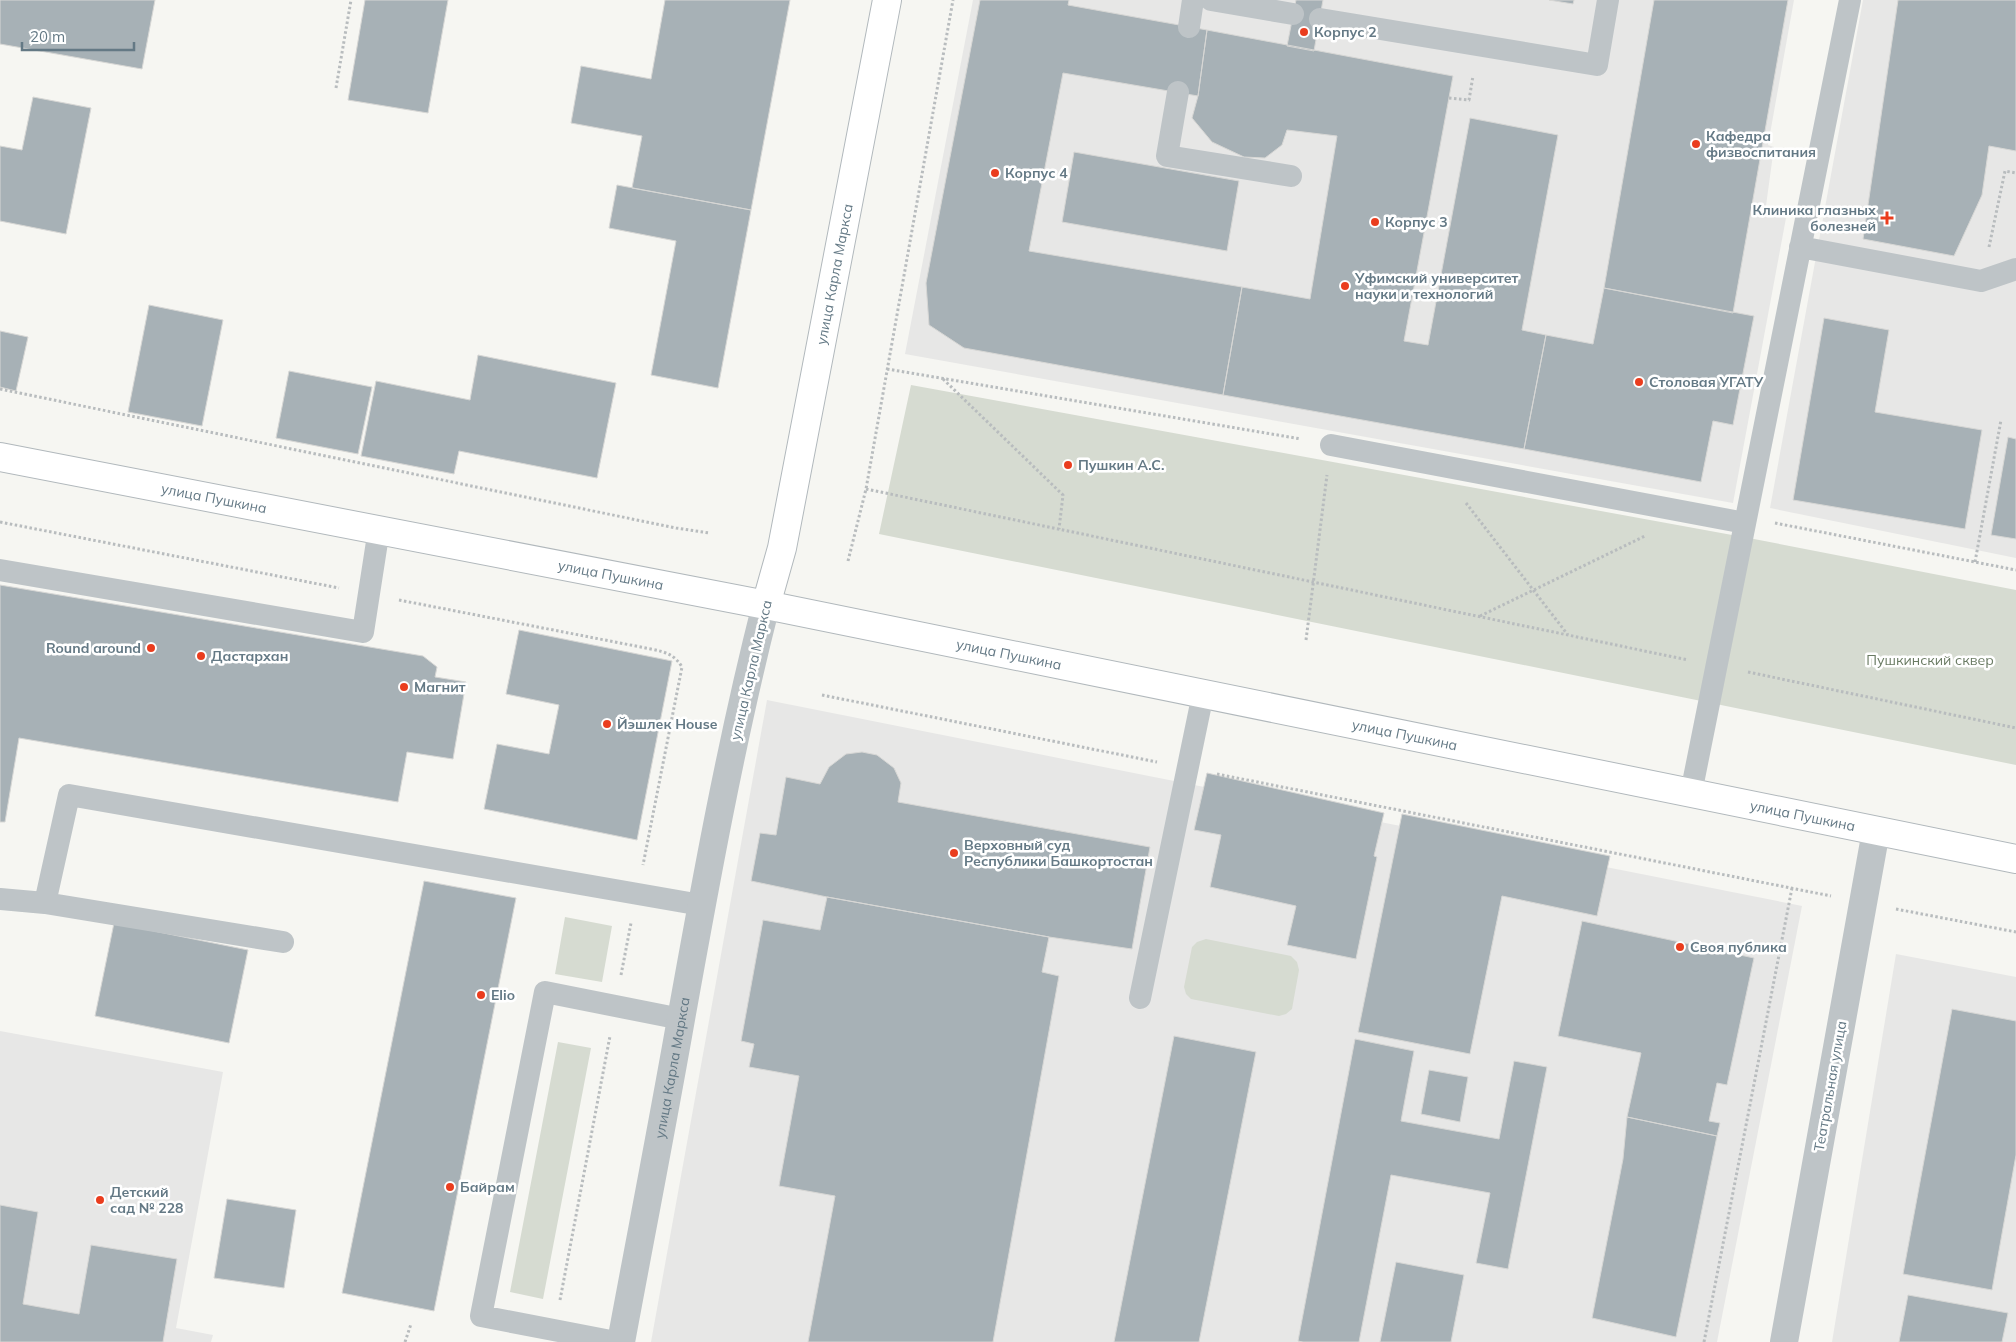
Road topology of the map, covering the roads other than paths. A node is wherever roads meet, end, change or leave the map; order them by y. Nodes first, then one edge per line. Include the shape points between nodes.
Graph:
1 (887, 0) edge
2 (1194, 0) edge
3 (1211, 0) edge
4 (1608, 0) edge
5 (1850, 0) edge
6 (1239, 2) edge
7 (1293, 14) dead end
8 (1320, 19) dead end
9 (1189, 27) dead end
10 (1178, 92) dead end
11 (1291, 176) dead end
12 (1800, 247) junction
13 (2016, 269) edge
14 (1331, 445) road end
15 (0, 457) edge
16 (1744, 523) junction
17 (379, 529) junction
18 (0, 570) edge
19 (766, 605) junction
20 (1203, 694) junction
21 (1691, 793) junction
22 (1876, 831) junction
23 (2016, 859) edge
24 (0, 899) edge
25 (45, 903) junction
26 (701, 905) junction
27 (283, 942) dead end
28 (1140, 998) dead end
29 (681, 1019) junction
30 (616, 1342) edge
31 (621, 1342) edge
32 (1784, 1342) edge

1 - 19 main road, улица Карла Маркса via 782,548
2 - 9 lane
3 - 6 lane
4 - 8 lane via 1597,66
5 - 12 lane
6 - 7 lane
10 - 11 lane via 1167,156
12 - 13 lane via 1981,282
12 - 16 lane
14 - 16 lane
15 - 17 main road, улица Пушкина
16 - 21 lane
17 - 18 lane via 363,632
17 - 19 main road, улица Пушкина
19 - 20 main road, улица Пушкина
19 - 26 street, улица Карла Маркса via 746,682
20 - 21 main road, улица Пушкина
20 - 28 lane
21 - 22 main road, улица Пушкина
22 - 23 main road, улица Пушкина
22 - 32 street, Театральная улица
24 - 25 lane
25 - 26 lane via 69,795
25 - 27 lane
26 - 29 street, улица Карла Маркса
29 - 30 lane via 545,992 481,1316
29 - 31 street, улица Карла Маркса

